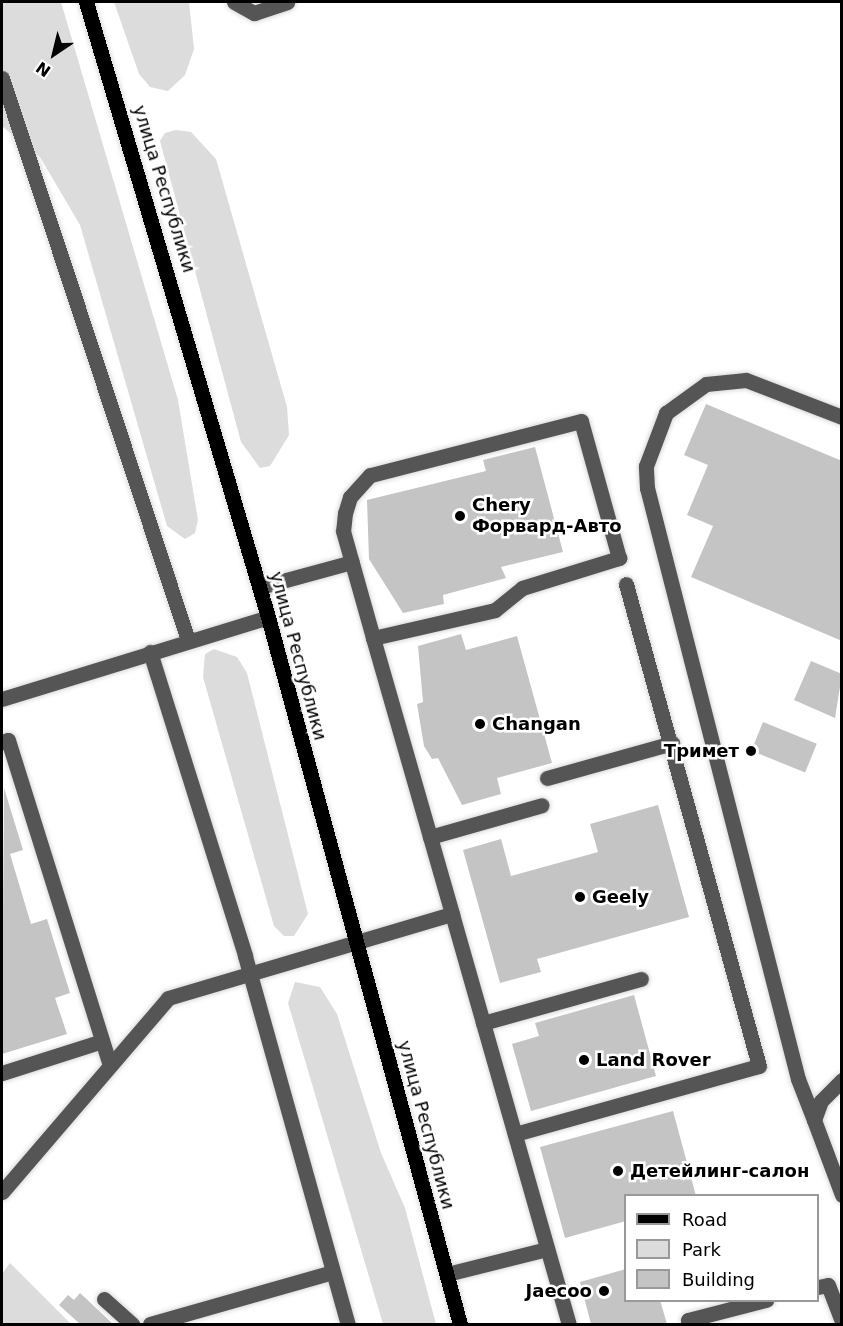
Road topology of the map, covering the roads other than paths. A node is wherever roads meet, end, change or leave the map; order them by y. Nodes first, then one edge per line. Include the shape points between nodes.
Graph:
1 (86, 2) edge
2 (234, 2) edge
3 (287, 2) edge
4 (2, 78) edge
5 (842, 417) edge
6 (352, 562) junction
7 (626, 584) dead end
8 (260, 587) junction
9 (268, 617) junction
10 (373, 638) junction
11 (188, 640) junction
12 (150, 652) junction
13 (2, 699) edge
14 (2, 742) edge
15 (672, 743) junction
16 (547, 778) dead end
17 (542, 805) dead end
18 (430, 837) junction
19 (452, 914) junction
20 (355, 940) junction
21 (249, 970) junction
22 (640, 979) dead end
23 (483, 1023) junction
24 (102, 1041) junction
25 (109, 1063) junction
26 (2, 1073) edge
27 (842, 1080) edge
28 (814, 1120) junction
29 (515, 1134) junction
30 (2, 1192) edge
31 (842, 1195) edge
32 (547, 1249) junction
33 (333, 1272) junction
34 (447, 1274) junction
35 (819, 1287) edge
36 (104, 1299) dead end
37 (758, 1302) edge
38 (842, 1322) edge
39 (132, 1324) edge
40 (150, 1324) edge
41 (348, 1324) edge
42 (460, 1324) edge
43 (569, 1324) edge
44 (689, 1324) edge

1 - 8 main road, улица Республики
2 - 3 lane via 254,13
4 - 11 lane
5 - 28 lane via 746,380 706,384 666,413 646,466 647,488 789,1044
6 - 8 lane
6 - 10 lane
6 - 10 lane via 343,531 345,513 350,496 370,475 581,421 619,558 522,588 495,610
7 - 15 lane
8 - 9 main road, улица Республики
9 - 11 lane
9 - 20 main road, улица Республики
10 - 18 lane
11 - 12 lane
12 - 13 lane
12 - 21 lane
14 - 24 lane via 8,740
15 - 16 lane
15 - 29 lane via 759,1066
17 - 18 lane
18 - 19 lane
19 - 20 lane
19 - 23 lane
20 - 21 lane
20 - 34 main road, улица Республики
21 - 25 lane via 168,998
21 - 33 lane
22 - 23 lane
23 - 29 lane
24 - 25 lane
24 - 26 lane
25 - 30 lane
27 - 28 lane via 821,1101
28 - 31 lane
29 - 32 lane
32 - 34 lane
32 - 43 lane
33 - 40 lane
33 - 41 lane
34 - 42 main road, улица Республики
35 - 38 lane via 828,1285
36 - 39 lane
37 - 44 lane via 688,1320

